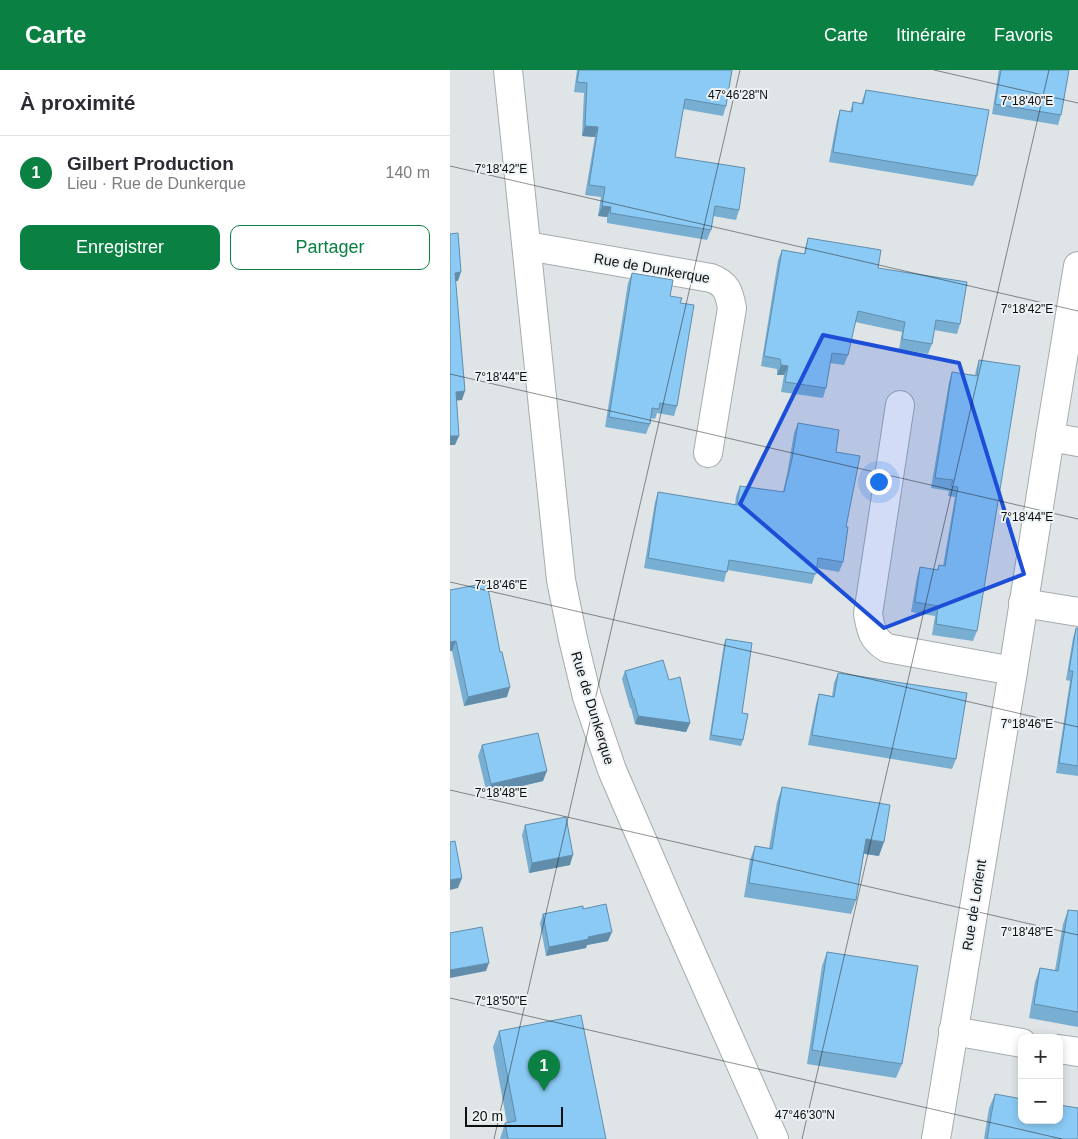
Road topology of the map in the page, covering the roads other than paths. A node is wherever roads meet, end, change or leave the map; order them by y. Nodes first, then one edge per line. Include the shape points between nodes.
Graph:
1 (508, 70) edge
2 (527, 246) junction
3 (1078, 266) edge
4 (900, 405) dead end
5 (1050, 437) junction
6 (1078, 442) edge
7 (708, 453) dead end
8 (1023, 603) junction
9 (1078, 612) edge
10 (1013, 671) junction
11 (953, 1031) junction
12 (1018, 1042) edge
13 (1063, 1050) edge
14 (1078, 1052) edge
15 (774, 1139) edge
16 (936, 1139) edge

1 - 2 street, Rue de Dunkerque
2 - 7 street, Rue de Dunkerque via 721,282 730,296 732,308
2 - 15 street, Rue de Dunkerque via 561,580 587,697 612,770
3 - 5 street, Rue de Lorient
4 - 10 street via 868,614 870,627 879,643 886,648
5 - 6 street
5 - 8 street, Rue de Lorient
8 - 9 street
8 - 10 street, Rue de Lorient
10 - 11 street, Rue de Lorient
11 - 12 street
11 - 16 street, Rue de Lorient
13 - 14 street

